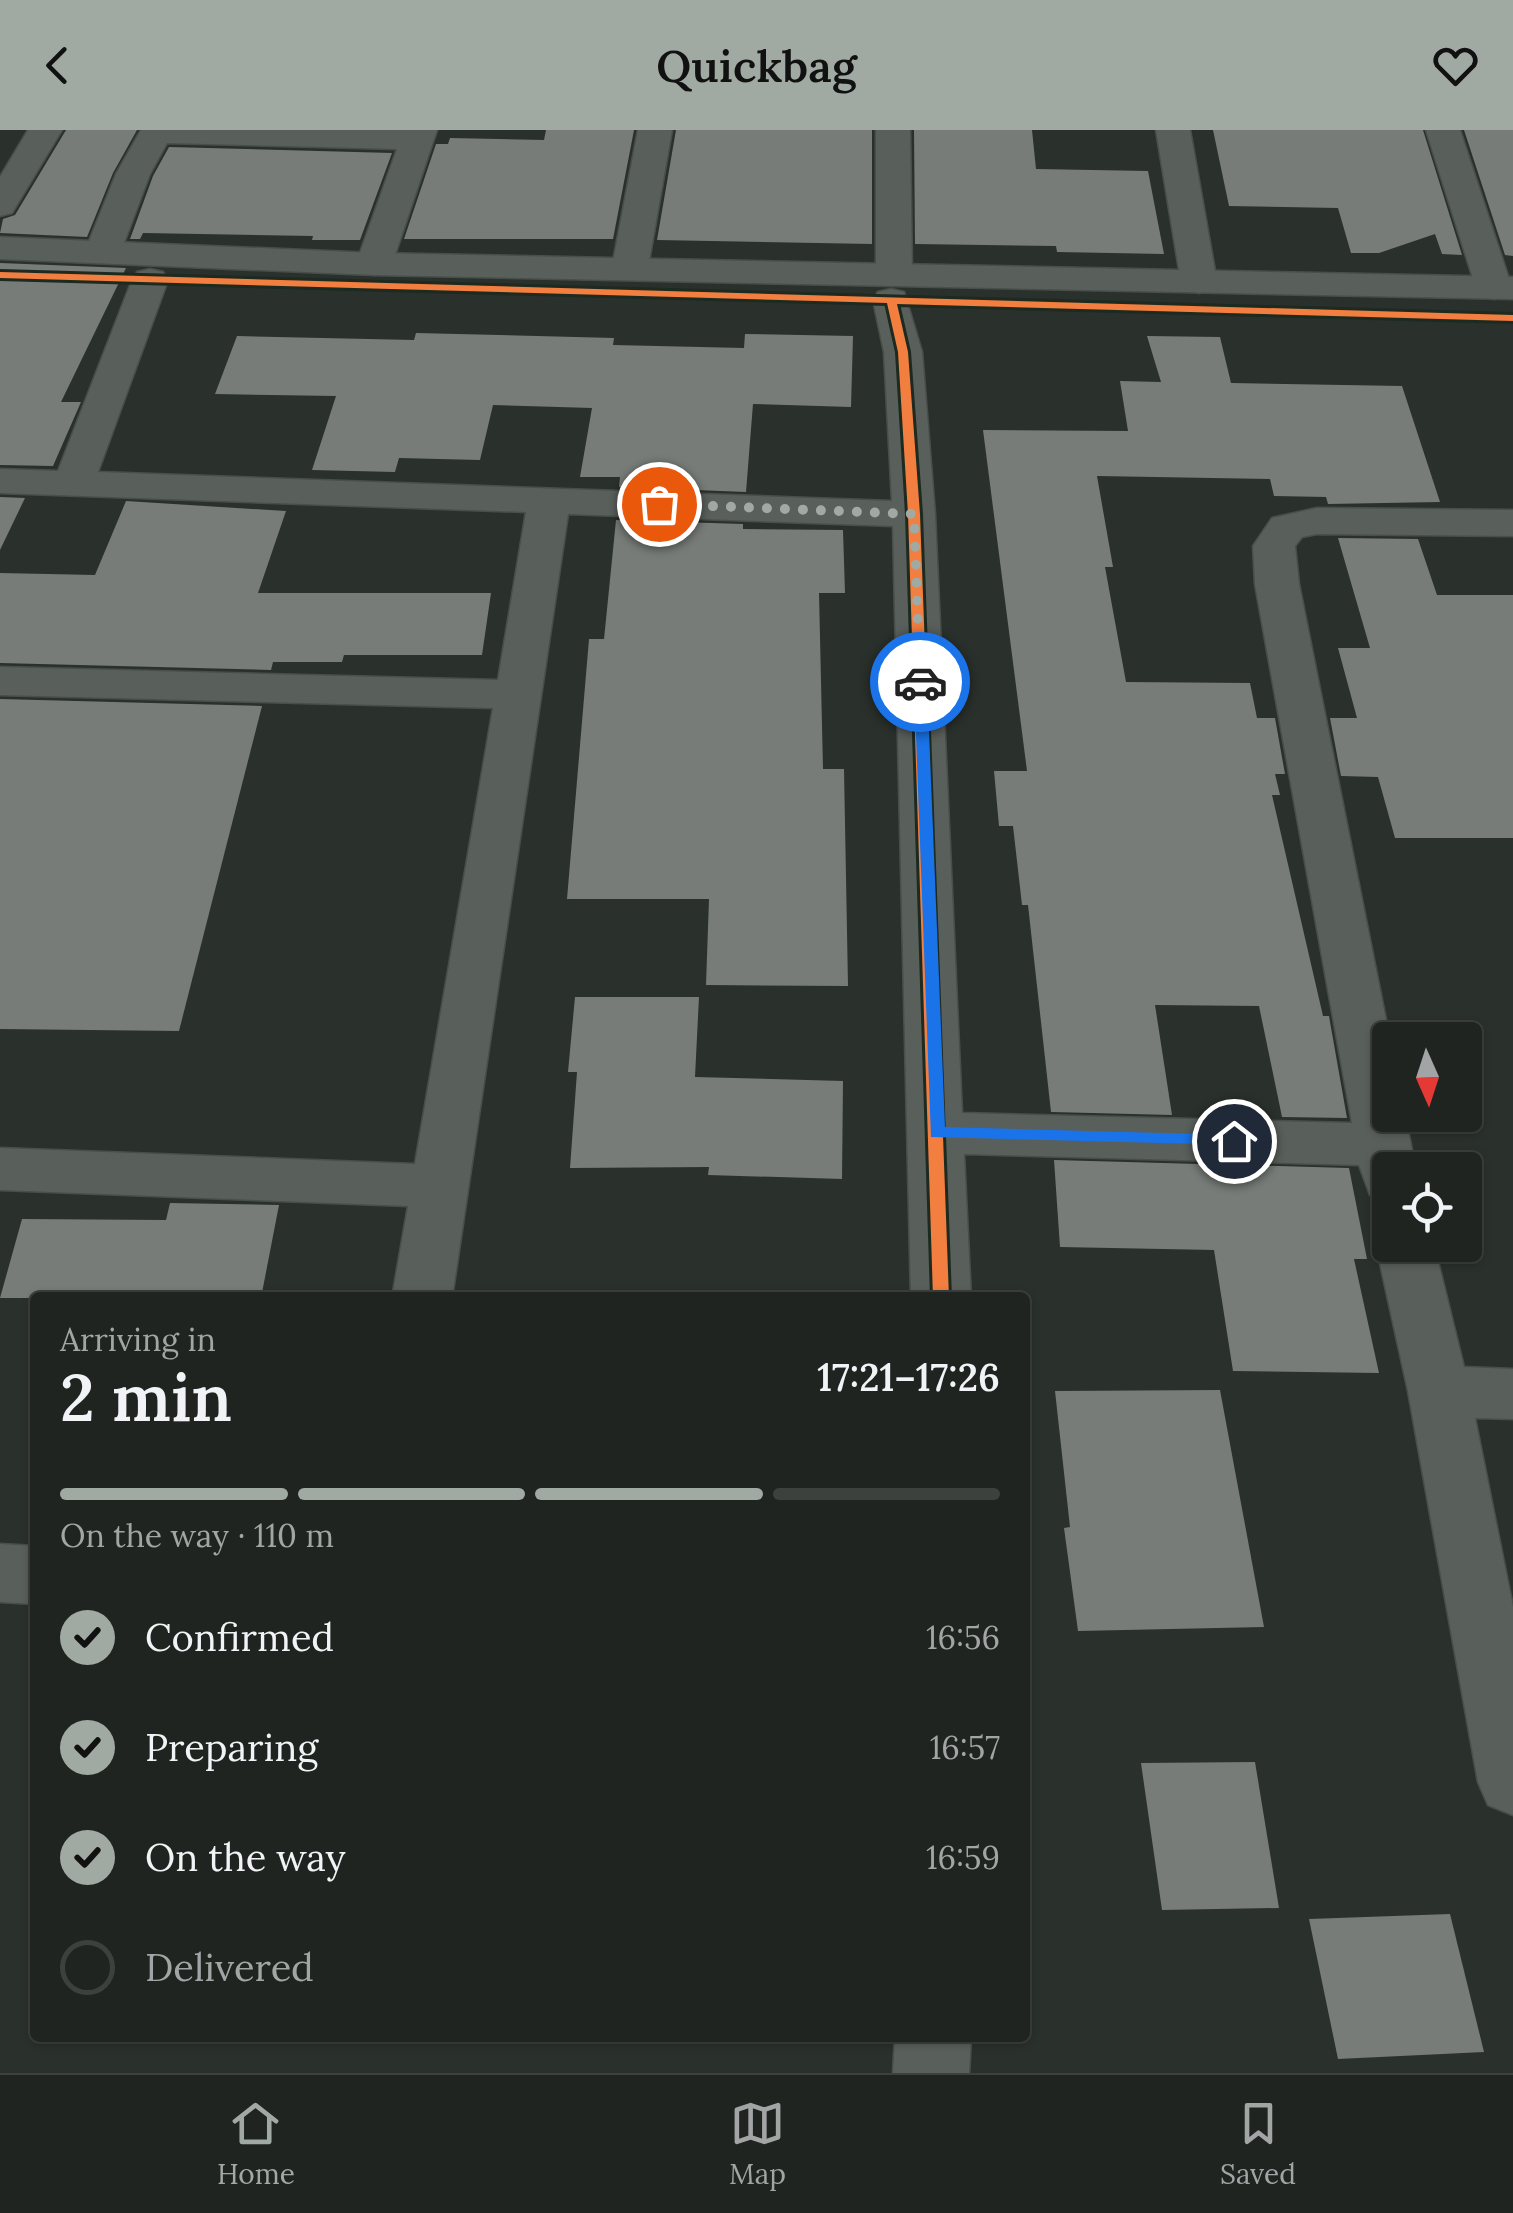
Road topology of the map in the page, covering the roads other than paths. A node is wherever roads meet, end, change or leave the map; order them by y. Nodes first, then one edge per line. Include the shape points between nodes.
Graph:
1 (46, 130) edge
2 (655, 130) edge
3 (894, 130) edge
4 (1173, 130) edge
5 (1444, 130) edge
6 (158, 131) edge
7 (418, 135) edge
8 (0, 206) edge
9 (0, 248) edge
10 (102, 252) junction
11 (374, 264) junction
12 (630, 268) junction
13 (0, 275) edge
14 (150, 280) junction
15 (1198, 282) junction
16 (792, 285) junction
17 (893, 287) junction
18 (1507, 298) edge
19 (0, 481) edge
20 (74, 483) junction
21 (550, 500) junction
22 (914, 514) junction
23 (1513, 522) edge
24 (0, 681) edge
25 (518, 695) junction
26 (937, 1132) junction
27 (1384, 1152) edge
28 (1372, 1162) edge
29 (0, 1170) edge
30 (440, 1186) junction
31 (1409, 1262) edge
32 (423, 1292) edge
33 (941, 1292) edge
34 (1439, 1391) junction
35 (1513, 1394) edge
36 (0, 1573) edge
37 (30, 1575) edge
38 (1513, 1782) edge
39 (933, 2042) edge
40 (931, 2073) edge

1 - 8 street
2 - 12 street
3 - 17 street
4 - 15 street
5 - 18 street
6 - 7 street
6 - 10 street
7 - 11 street
9 - 10 street
10 - 11 street
11 - 12 street
12 - 16 street
13 - 14 street
14 - 16 street
14 - 20 street
15 - 17 street
15 - 18 street
16 - 17 street
17 - 18 street
17 - 22 street
19 - 20 street
20 - 21 street
21 - 22 street
21 - 25 street
22 - 26 street
23 - 27 street via 1317,521 1287,527 1274,546
24 - 25 street
25 - 30 street
26 - 28 street
26 - 33 street
29 - 30 street
30 - 32 street
31 - 34 street
34 - 35 street
34 - 38 street
36 - 37 street
39 - 40 street

